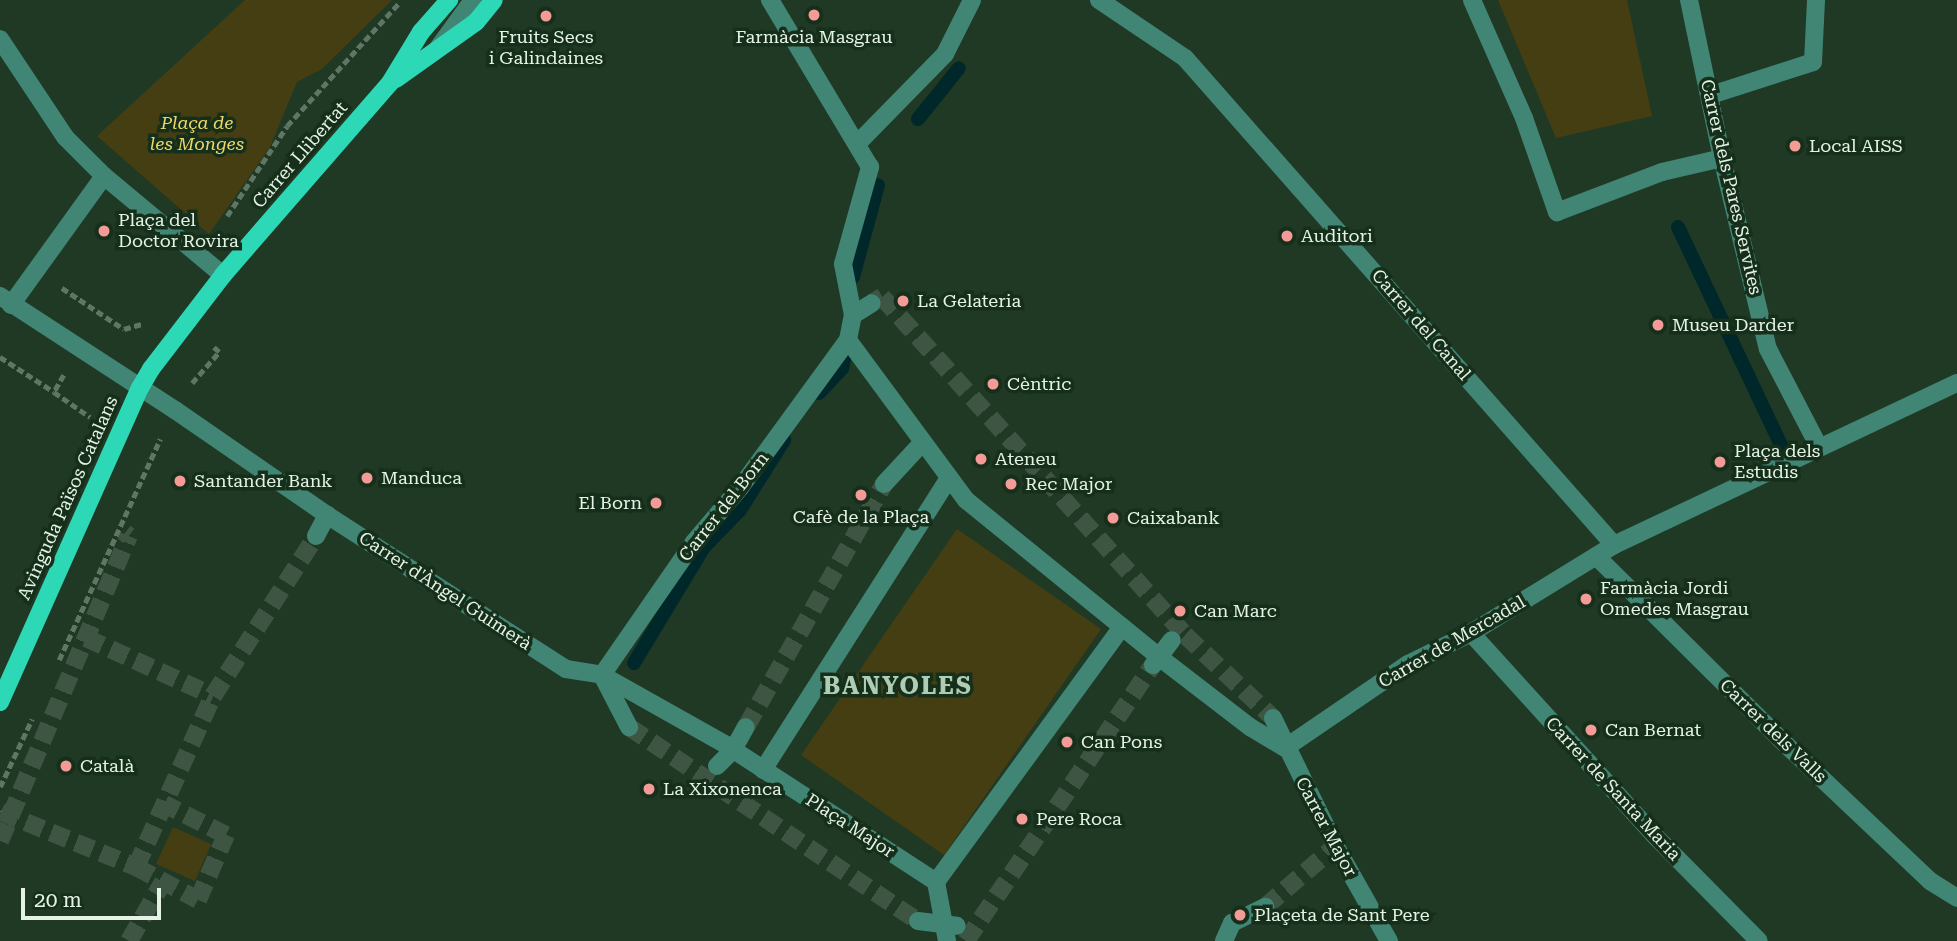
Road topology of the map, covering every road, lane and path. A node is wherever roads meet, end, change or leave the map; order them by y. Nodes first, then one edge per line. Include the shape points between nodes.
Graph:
1 (407, 0) edge
2 (494, 0) edge
3 (770, 0) edge
4 (972, 0) edge
5 (1098, 0) edge
6 (1472, 0) edge
7 (1689, 0) edge
8 (1816, 0) edge
9 (464, 6) edge
10 (0, 39) edge
11 (390, 83) junction
12 (1711, 95) junction
13 (857, 145) junction
14 (1722, 158) junction
15 (104, 176) junction
16 (199, 257) junction
17 (36, 270) junction
18 (223, 275) junction
19 (6, 301) edge
20 (872, 303) dead end
21 (853, 315) junction
22 (183, 325) junction
23 (848, 340) junction
24 (0, 356) edge
25 (1957, 383) edge
26 (140, 388) junction
27 (54, 392) dead end
28 (175, 410) junction
29 (923, 442) junction
30 (1819, 447) junction
31 (949, 478) junction
32 (884, 484) tunnel mouth
33 (327, 515) junction
34 (119, 531) junction
35 (125, 533) dead end
36 (316, 536) tunnel mouth
37 (1614, 545) junction
38 (1596, 556) junction
39 (1122, 627) junction
40 (1471, 633) junction
41 (1172, 640) dead end
42 (1159, 661) junction
43 (57, 665) dead end
44 (602, 675) junction
45 (0, 702) edge
46 (34, 714) dead end
47 (1273, 718) tunnel mouth
48 (629, 727) tunnel mouth
49 (746, 727) tunnel mouth
50 (1285, 748) junction
51 (733, 750) junction
52 (717, 766) dead end
53 (763, 770) junction
54 (0, 787) edge
55 (936, 882) junction
56 (1957, 898) edge
57 (1265, 907) tunnel mouth
58 (918, 921) tunnel mouth
59 (949, 931) edge
60 (1224, 941) edge
61 (1389, 941) edge
62 (1759, 941) edge

1 - 16 path via 394,6 287,126
2 - 9 main road, Carrer Llibertat
3 - 13 street
4 - 13 street via 945,54
5 - 37 street, Carrer del Canal via 1185,58
6 - 14 street via 1524,118 1557,212 1662,172
7 - 12 street, Carrer dels Pares Servites
8 - 12 street via 1813,62
9 - 11 main road, Carrer Llibertat via 436,51
9 - 11 main road, Carrer Llibertat via 421,32
10 - 15 street via 65,137
11 - 18 main road, Carrer Llibertat
12 - 14 street, Carrer dels Pares Servites
13 - 21 street via 870,167 842,264
14 - 30 street, Carrer dels Pares Servites via 1768,349
15 - 16 street
15 - 17 street
16 - 18 street
17 - 19 street
17 - 22 path via 124,329 145,323 162,308
18 - 22 main road, Carrer Llibertat
19 - 26 street, Carrer d'Àngel Guimerà
20 - 21 street
21 - 23 street
22 - 26 main road, Carrer Llibertat
22 - 28 path via 219,352
23 - 29 street
23 - 44 street, Carrer del Born via 740,488 694,542
24 - 27 path
25 - 30 street
26 - 28 street, Carrer d'Àngel Guimerà
26 - 45 main road, Avinguda Països Catalans
28 - 33 street, Carrer d'Àngel Guimerà
28 - 34 path
29 - 31 street
29 - 32 street
30 - 37 street
31 - 39 street via 966,500
31 - 53 street
33 - 36 street
33 - 44 street, Carrer d'Àngel Guimerà via 566,669
34 - 35 path
34 - 43 path
37 - 38 street, Carrer de Mercadal
38 - 40 street, Carrer de Mercadal
38 - 56 street, Carrer dels Valls via 1779,738 1930,881
39 - 42 street
39 - 55 street
40 - 50 street, Carrer de Mercadal via 1408,664
40 - 62 street, Carrer de Santa Maria via 1656,837
41 - 42 street
42 - 50 street
44 - 48 street
44 - 51 street, Carrer d'Àngel Guimerà
46 - 54 path
47 - 50 street
49 - 51 street
50 - 61 street, Carrer Major via 1333,848
51 - 52 street
51 - 53 street, Carrer d'Àngel Guimerà
53 - 55 street, Plaça Major
55 - 59 street
57 - 60 street via 1232,923
58 - 59 street

